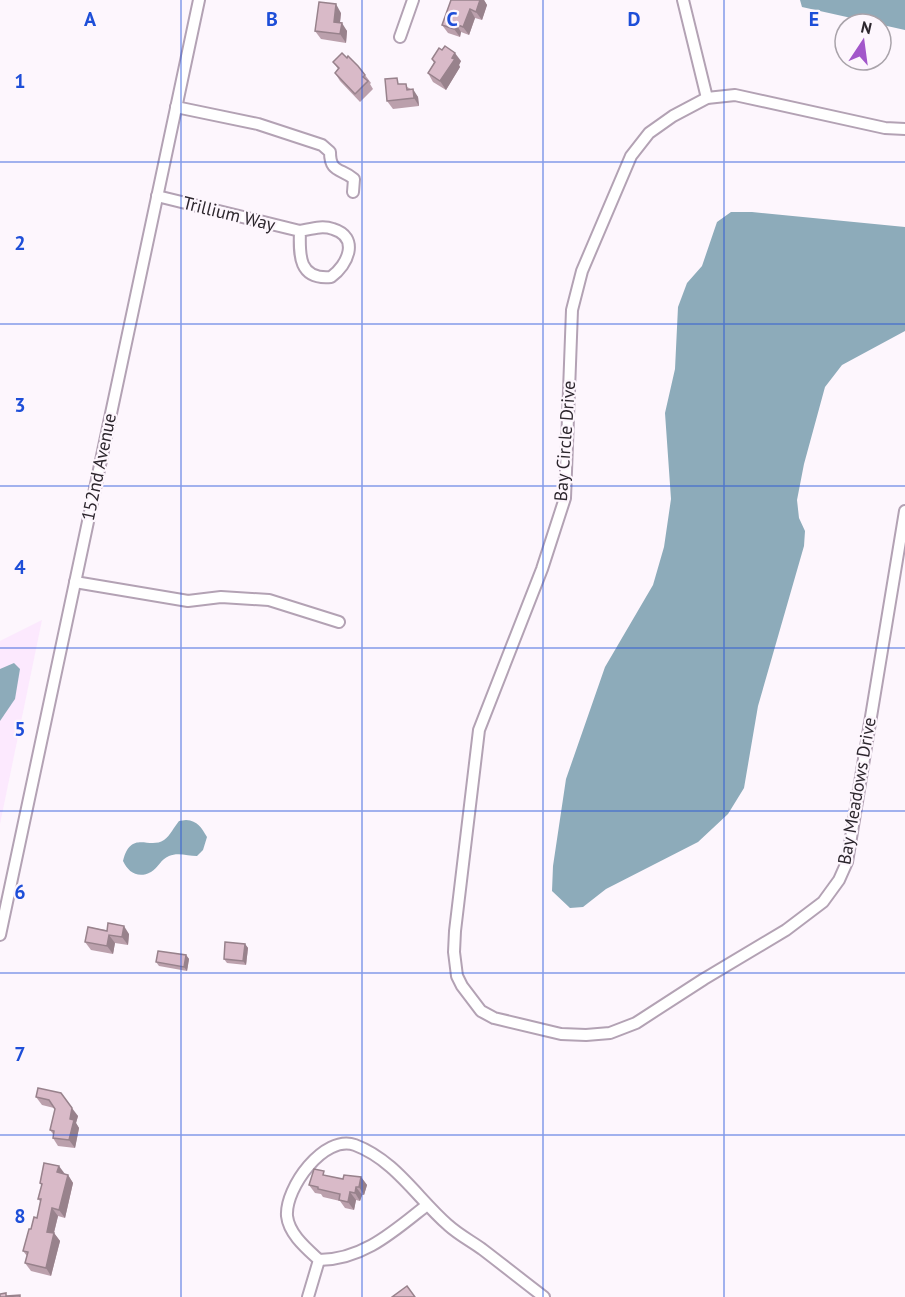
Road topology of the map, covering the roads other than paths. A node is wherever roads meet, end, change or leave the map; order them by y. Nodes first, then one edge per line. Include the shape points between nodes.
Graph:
1 (199, 0) edge
2 (413, 0) edge
3 (683, 0) edge
4 (400, 37) dead end
5 (707, 98) junction
6 (176, 107) junction
7 (905, 129) edge
8 (353, 192) dead end
9 (157, 196) junction
10 (300, 231) junction
11 (905, 511) edge
12 (75, 582) junction
13 (339, 622) dead end
14 (0, 935) edge
15 (481, 1011) joint
16 (427, 1205) junction
17 (319, 1260) junction
18 (308, 1297) edge
19 (544, 1297) edge

1 - 6 street, 152nd Avenue
2 - 4 street
3 - 5 street
5 - 7 street, Bay Circle Drive via 735,95
5 - 15 street, Bay Circle Drive via 649,134 631,156 582,271 572,310 565,498 542,569 479,730 473,766 454,952 462,986
6 - 8 street via 258,124 322,145 330,152 334,168 354,179
6 - 9 street, 152nd Avenue
9 - 10 street, Trillium Way
9 - 12 street, 152nd Avenue
10 - 10 street, Trillium Way via 301,260 308,271 315,276 331,277 343,267 349,255 346,238 340,232 322,227
11 - 15 street, Bay Meadows Drive via 846,862 823,902 786,930 636,1023 610,1033 561,1034 494,1018
12 - 13 street via 188,601 220,597 269,600
12 - 14 street, 152nd Avenue
16 - 17 street via 372,1246 334,1260
16 - 17 street via 402,1176 373,1154 342,1143 330,1147 299,1181 287,1215 291,1231
16 - 19 street via 450,1227
17 - 18 street

